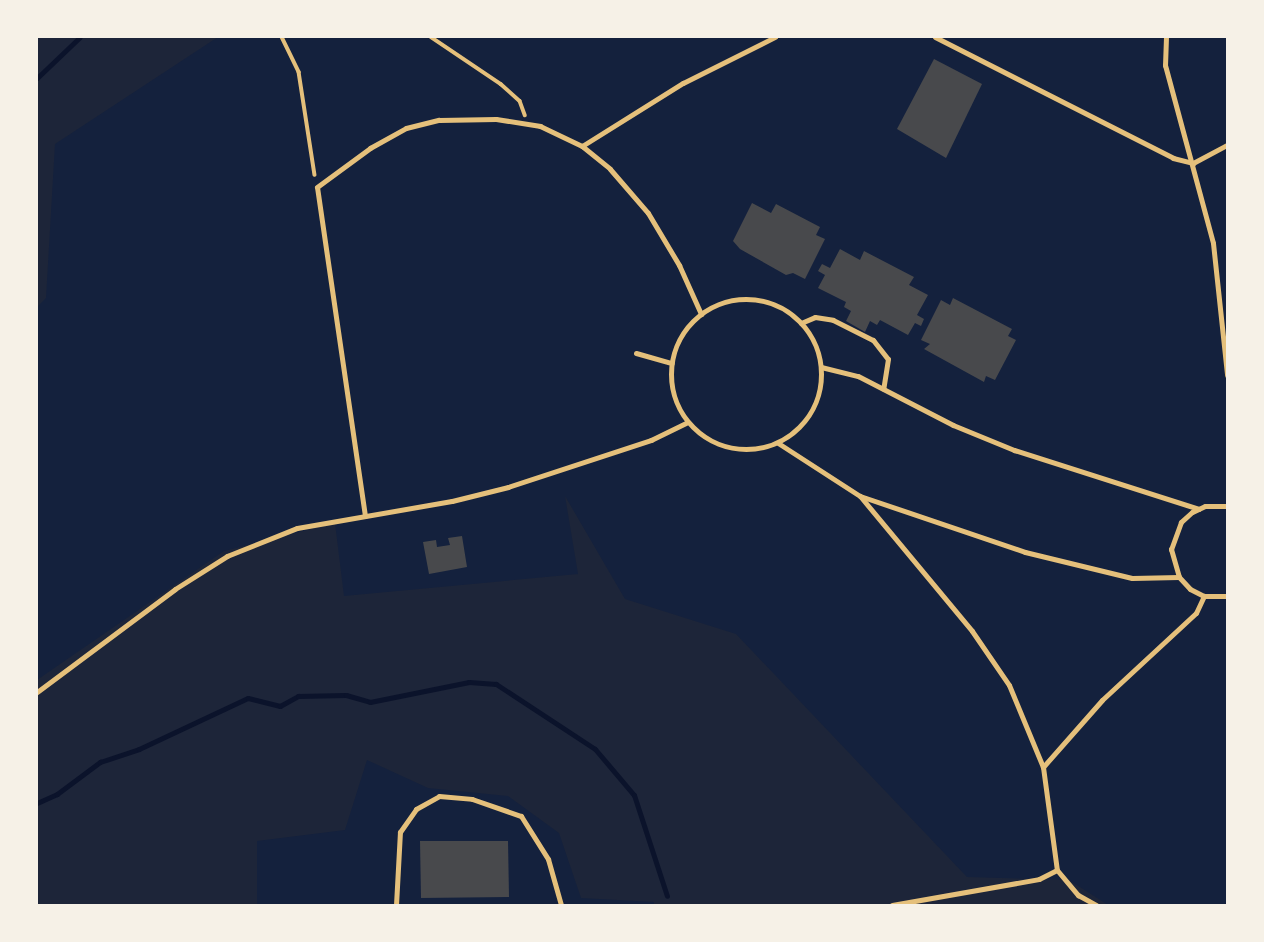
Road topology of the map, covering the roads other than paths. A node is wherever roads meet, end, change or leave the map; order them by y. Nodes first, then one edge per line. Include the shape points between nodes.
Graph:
1 (775, 37) edge
2 (935, 37) edge
3 (1166, 37) edge
4 (1227, 145) edge
5 (582, 146) junction
6 (1193, 163) junction
7 (701, 314) junction
8 (801, 323) junction
9 (636, 353) dead end
10 (672, 363) junction
11 (821, 368) junction
12 (1227, 375) edge
13 (883, 389) junction
14 (688, 422) junction
15 (778, 443) junction
16 (860, 496) junction
17 (1227, 506) edge
18 (1199, 509) junction
19 (365, 516) junction
20 (1179, 577) junction
21 (1204, 596) junction
22 (1227, 596) edge
23 (37, 692) edge
24 (1043, 767) junction
25 (1057, 870) junction
26 (396, 905) edge
27 (561, 905) edge
28 (892, 905) edge
29 (1096, 905) edge

1 - 5 lane via 683,83
2 - 6 lane via 1139,142
3 - 6 lane via 1165,65
4 - 6 lane
5 - 7 lane via 610,169 648,213
5 - 19 lane via 540,126 496,119 439,120 406,128 317,187
6 - 12 lane via 1213,243
7 - 8 lane via 720,303 742,299 774,305
7 - 10 lane via 677,344
8 - 11 lane via 811,336
8 - 13 lane via 816,317 833,320 873,340 887,359
9 - 10 lane
10 - 14 lane via 671,384
11 - 13 lane via 858,376
11 - 15 lane via 818,395 806,420
13 - 18 lane via 1014,450
14 - 15 lane via 706,439 729,448 754,450
14 - 19 lane via 651,440 508,487
15 - 16 lane
16 - 20 lane via 1025,552 1132,578
16 - 24 lane via 972,631 1009,685
17 - 18 lane
18 - 20 lane via 1181,522 1174,535 1173,564
19 - 23 lane via 297,528 227,556
20 - 21 lane
21 - 22 lane
21 - 24 lane via 1196,613 1102,700
24 - 25 lane
25 - 28 lane via 1040,879
25 - 29 lane via 1079,895
26 - 27 lane via 400,832 416,809 439,796 472,799 521,816 548,859

